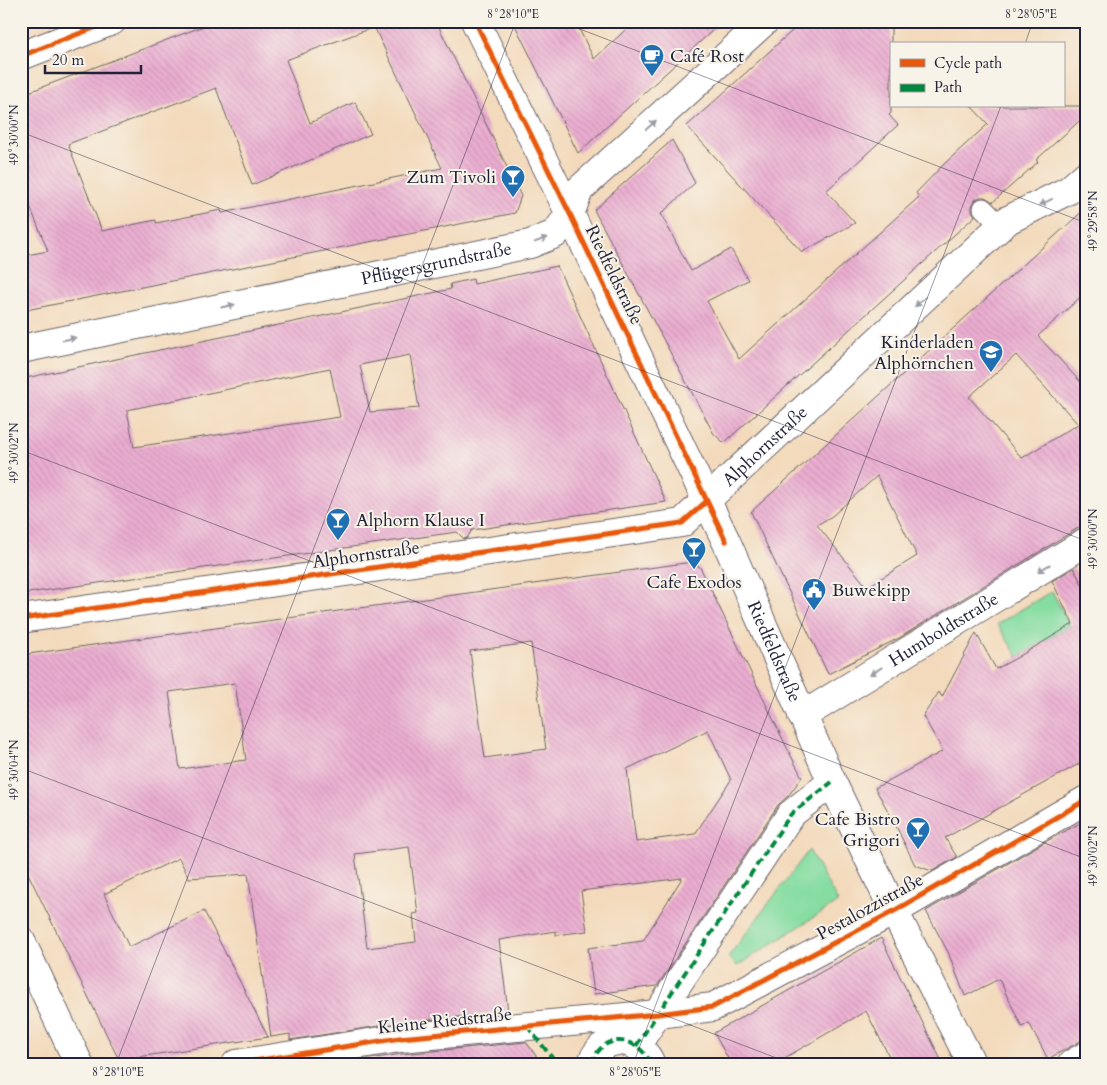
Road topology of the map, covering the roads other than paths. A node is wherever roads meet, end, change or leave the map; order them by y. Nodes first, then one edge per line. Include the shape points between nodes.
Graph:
1 (112, 21) edge
2 (475, 21) edge
3 (765, 21) edge
4 (21, 56) edge
5 (1086, 175) edge
6 (570, 214) junction
7 (21, 349) edge
8 (707, 501) junction
9 (1086, 542) edge
10 (21, 619) edge
11 (802, 716) junction
12 (832, 782) junction
13 (1086, 800) edge
14 (894, 911) junction
15 (21, 941) edge
16 (658, 1014) junction
17 (644, 1055) edge
18 (1086, 1056) edge
19 (79, 1064) edge
20 (236, 1064) edge
21 (591, 1064) edge
22 (972, 1064) edge
23 (1072, 1064) edge

1 - 4 street
2 - 6 street, Riedfeldstraße
6 -> 3 street, Pflügersgrundstraße via 579,190
5 -> 8 street, Alphornstraße via 1069,190 1008,220 992,217
7 -> 6 street, Pflügersgrundstraße via 530,244 554,234
6 - 8 street, Riedfeldstraße
8 - 10 street, Alphornstraße via 682,524
8 - 11 street, Riedfeldstraße
9 -> 11 street, Humboldtstraße
11 - 12 street, Riedfeldstraße
12 - 14 street, Riedfeldstraße
12 - 16 street via 791,814
13 - 14 street, Pestalozzistraße
14 - 16 street, Pestalozzistraße via 713,1007
14 - 22 street, Riedfeldstraße
15 - 19 street
16 - 17 street
16 - 20 street, Kleine Riedstraße via 400,1038
17 - 21 street via 633,1043 612,1042 596,1054
18 - 23 street

